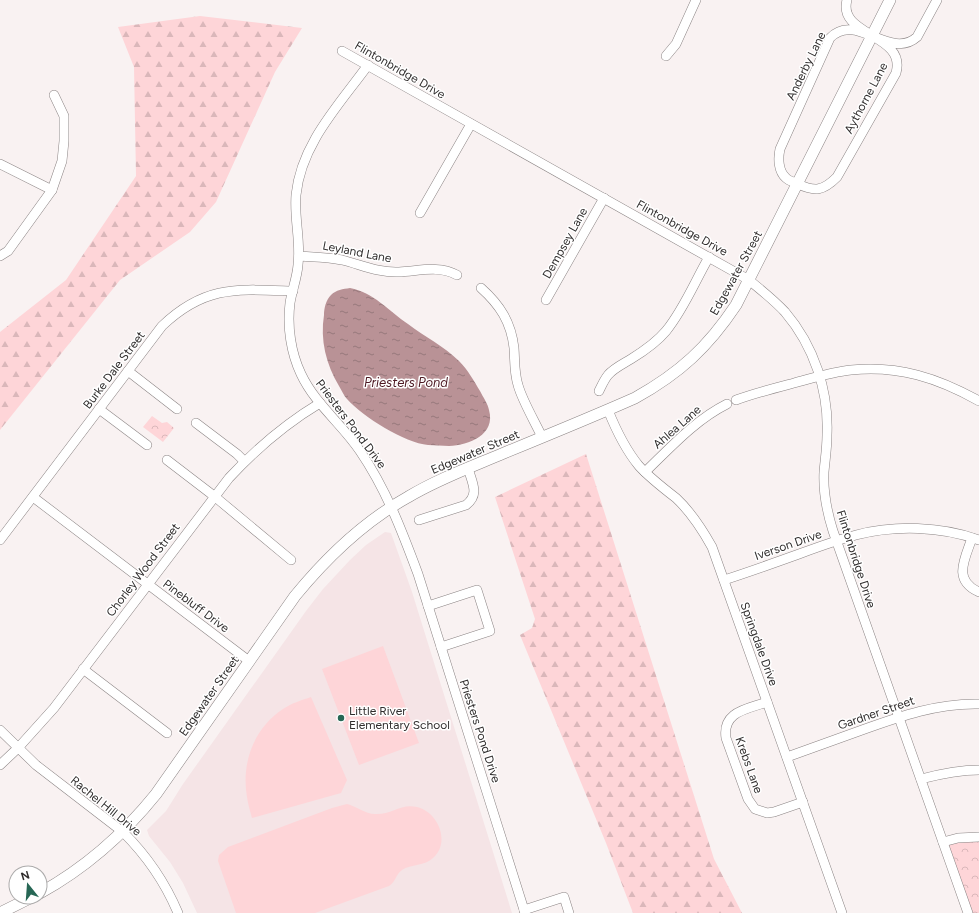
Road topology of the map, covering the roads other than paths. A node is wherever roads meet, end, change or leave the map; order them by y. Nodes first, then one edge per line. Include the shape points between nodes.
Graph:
1 (696, 0) edge
2 (847, 0) edge
3 (890, 0) edge
4 (937, 0) edge
5 (872, 36) junction
6 (342, 51) dead end
7 (666, 56) dead end
8 (368, 65) junction
9 (54, 95) dead end
10 (471, 124) junction
11 (0, 164) edge
12 (798, 184) junction
13 (52, 190) junction
14 (604, 198) junction
15 (420, 213) dead end
16 (0, 256) edge
17 (299, 256) junction
18 (709, 257) junction
19 (457, 275) dead end
20 (749, 280) junction
21 (480, 288) dead end
22 (293, 291) junction
23 (546, 300) dead end
24 (128, 371) junction
25 (820, 376) junction
26 (599, 391) dead end
27 (979, 401) edge
28 (320, 403) junction
29 (99, 409) junction
30 (178, 409) dead end
31 (608, 410) junction
32 (196, 423) dead end
33 (542, 437) junction
34 (147, 445) dead end
35 (167, 460) dead end
36 (244, 461) junction
37 (468, 468) junction
38 (645, 472) junction
39 (214, 496) junction
40 (33, 497) junction
41 (392, 506) junction
42 (419, 520) dead end
43 (976, 539) edge
44 (0, 540) edge
45 (836, 541) junction
46 (291, 560) dead end
47 (724, 580) junction
48 (148, 584) junction
49 (979, 592) edge
50 (428, 606) junction
51 (441, 647) junction
52 (249, 661) junction
53 (83, 669) junction
54 (767, 702) junction
55 (977, 704) edge
56 (899, 717) junction
57 (0, 730) edge
58 (167, 733) dead end
59 (18, 748) junction
60 (787, 757) junction
61 (0, 765) edge
62 (979, 770) edge
63 (920, 779) junction
64 (803, 802) junction
65 (123, 832) junction
66 (979, 837) edge
67 (943, 842) junction
68 (48, 888) edge
69 (16, 905) edge
70 (525, 911) edge
71 (0, 913) edge
72 (178, 913) edge
73 (569, 913) edge
74 (842, 913) edge
75 (968, 913) edge

1 - 7 street via 676,44
2 - 5 street via 846,8 852,21
3 - 5 street, Edgewater Street
4 - 5 street via 912,41 898,44
5 - 12 street, Edgewater Street
5 - 12 street, Anderby Lane via 848,28 830,38 780,149 782,172 786,178
5 - 12 street, Aythorne Lane via 890,48 898,59 896,73 837,177 823,188 814,190
6 - 8 street, Flintonbridge Drive
8 - 10 street, Flintonbridge Drive
8 - 17 street, Priesters Pond Drive via 317,134 302,165 296,197
9 - 13 street via 64,116 64,141 62,161
10 - 14 street, Flintonbridge Drive
10 - 15 street
11 - 13 street
12 - 20 street, Edgewater Street
13 - 16 street via 8,251
14 - 18 street, Flintonbridge Drive
14 - 23 street, Dempsey Lane
17 - 19 street, Leyland Lane via 326,257 382,271 436,269
17 - 22 street, Priesters Pond Drive
18 - 20 street, Flintonbridge Drive
18 - 26 street via 666,331 648,348 608,375
20 - 25 street, Flintonbridge Drive via 770,297 797,328
20 - 31 street, Edgewater Street via 724,322 693,358 655,387
21 - 33 street via 493,298 503,312 512,337 518,387
22 - 24 street, Burke Dale Street via 230,290 201,298 180,310 162,326
22 - 28 street, Priesters Pond Drive via 289,323 295,357 301,374
24 - 29 street, Burke Dale Street
24 - 30 street
25 - 27 street, Ahlea Lane via 851,370 895,370 938,381
25 - 38 street, Ahlea Lane via 751,394 706,416
25 - 45 street, Flintonbridge Drive via 827,416 824,492
28 - 36 street, Chorley Wood Street via 282,428
28 - 41 street, Priesters Pond Drive via 360,451
29 - 34 street
29 - 40 street, Burke Dale Street
31 - 33 street, Edgewater Street
31 - 38 street, Springdale Drive via 619,437
32 - 36 street
33 - 37 street, Edgewater Street
35 - 39 street
36 - 39 street, Chorley Wood Street
37 - 41 street, Edgewater Street via 433,483
37 - 42 street via 474,489 471,501 466,505
38 - 47 street, Springdale Drive via 690,513 712,547
39 - 46 street
39 - 48 street, Chorley Wood Street
40 - 44 street, Burke Dale Street
40 - 48 street, Pinebluff Drive
41 - 50 street, Priesters Pond Drive
41 - 52 street, Edgewater Street via 334,552 295,596
43 - 45 street, Iverson Drive via 942,531 899,529 878,530
43 - 49 street via 962,567 962,576 967,584
45 - 47 street, Iverson Drive
45 - 56 street, Flintonbridge Drive
47 - 54 street, Springdale Drive
48 - 52 street, Pinebluff Drive
48 - 53 street, Chorley Wood Street
50 - 51 street, Priesters Pond Drive
50 - 51 street via 478,590 490,631
51 - 70 street, Priesters Pond Drive
52 - 65 street, Edgewater Street via 156,794
53 - 58 street
53 - 59 street, Chorley Wood Street via 42,723
54 - 60 street, Springdale Drive
54 - 64 street, Krebs Lane via 736,713 729,719 726,727 726,738 745,792 755,809 767,813
55 - 56 street, Gardner Street via 921,710
56 - 60 street, Gardner Street
56 - 63 street, Flintonbridge Drive
57 - 59 street, Rachel Hill Drive
59 - 61 street, Chorley Wood Street
59 - 65 street, Rachel Hill Drive via 36,765
60 - 64 street, Springdale Drive
62 - 63 street via 943,773
63 - 67 street, Flintonbridge Drive
64 - 74 street, Springdale Drive
65 - 68 street, Edgewater Street via 88,862
65 - 72 street, Rachel Hill Drive via 155,869
66 - 67 street
67 - 75 street, Flintonbridge Drive
69 - 71 street
70 - 73 street via 564,897

